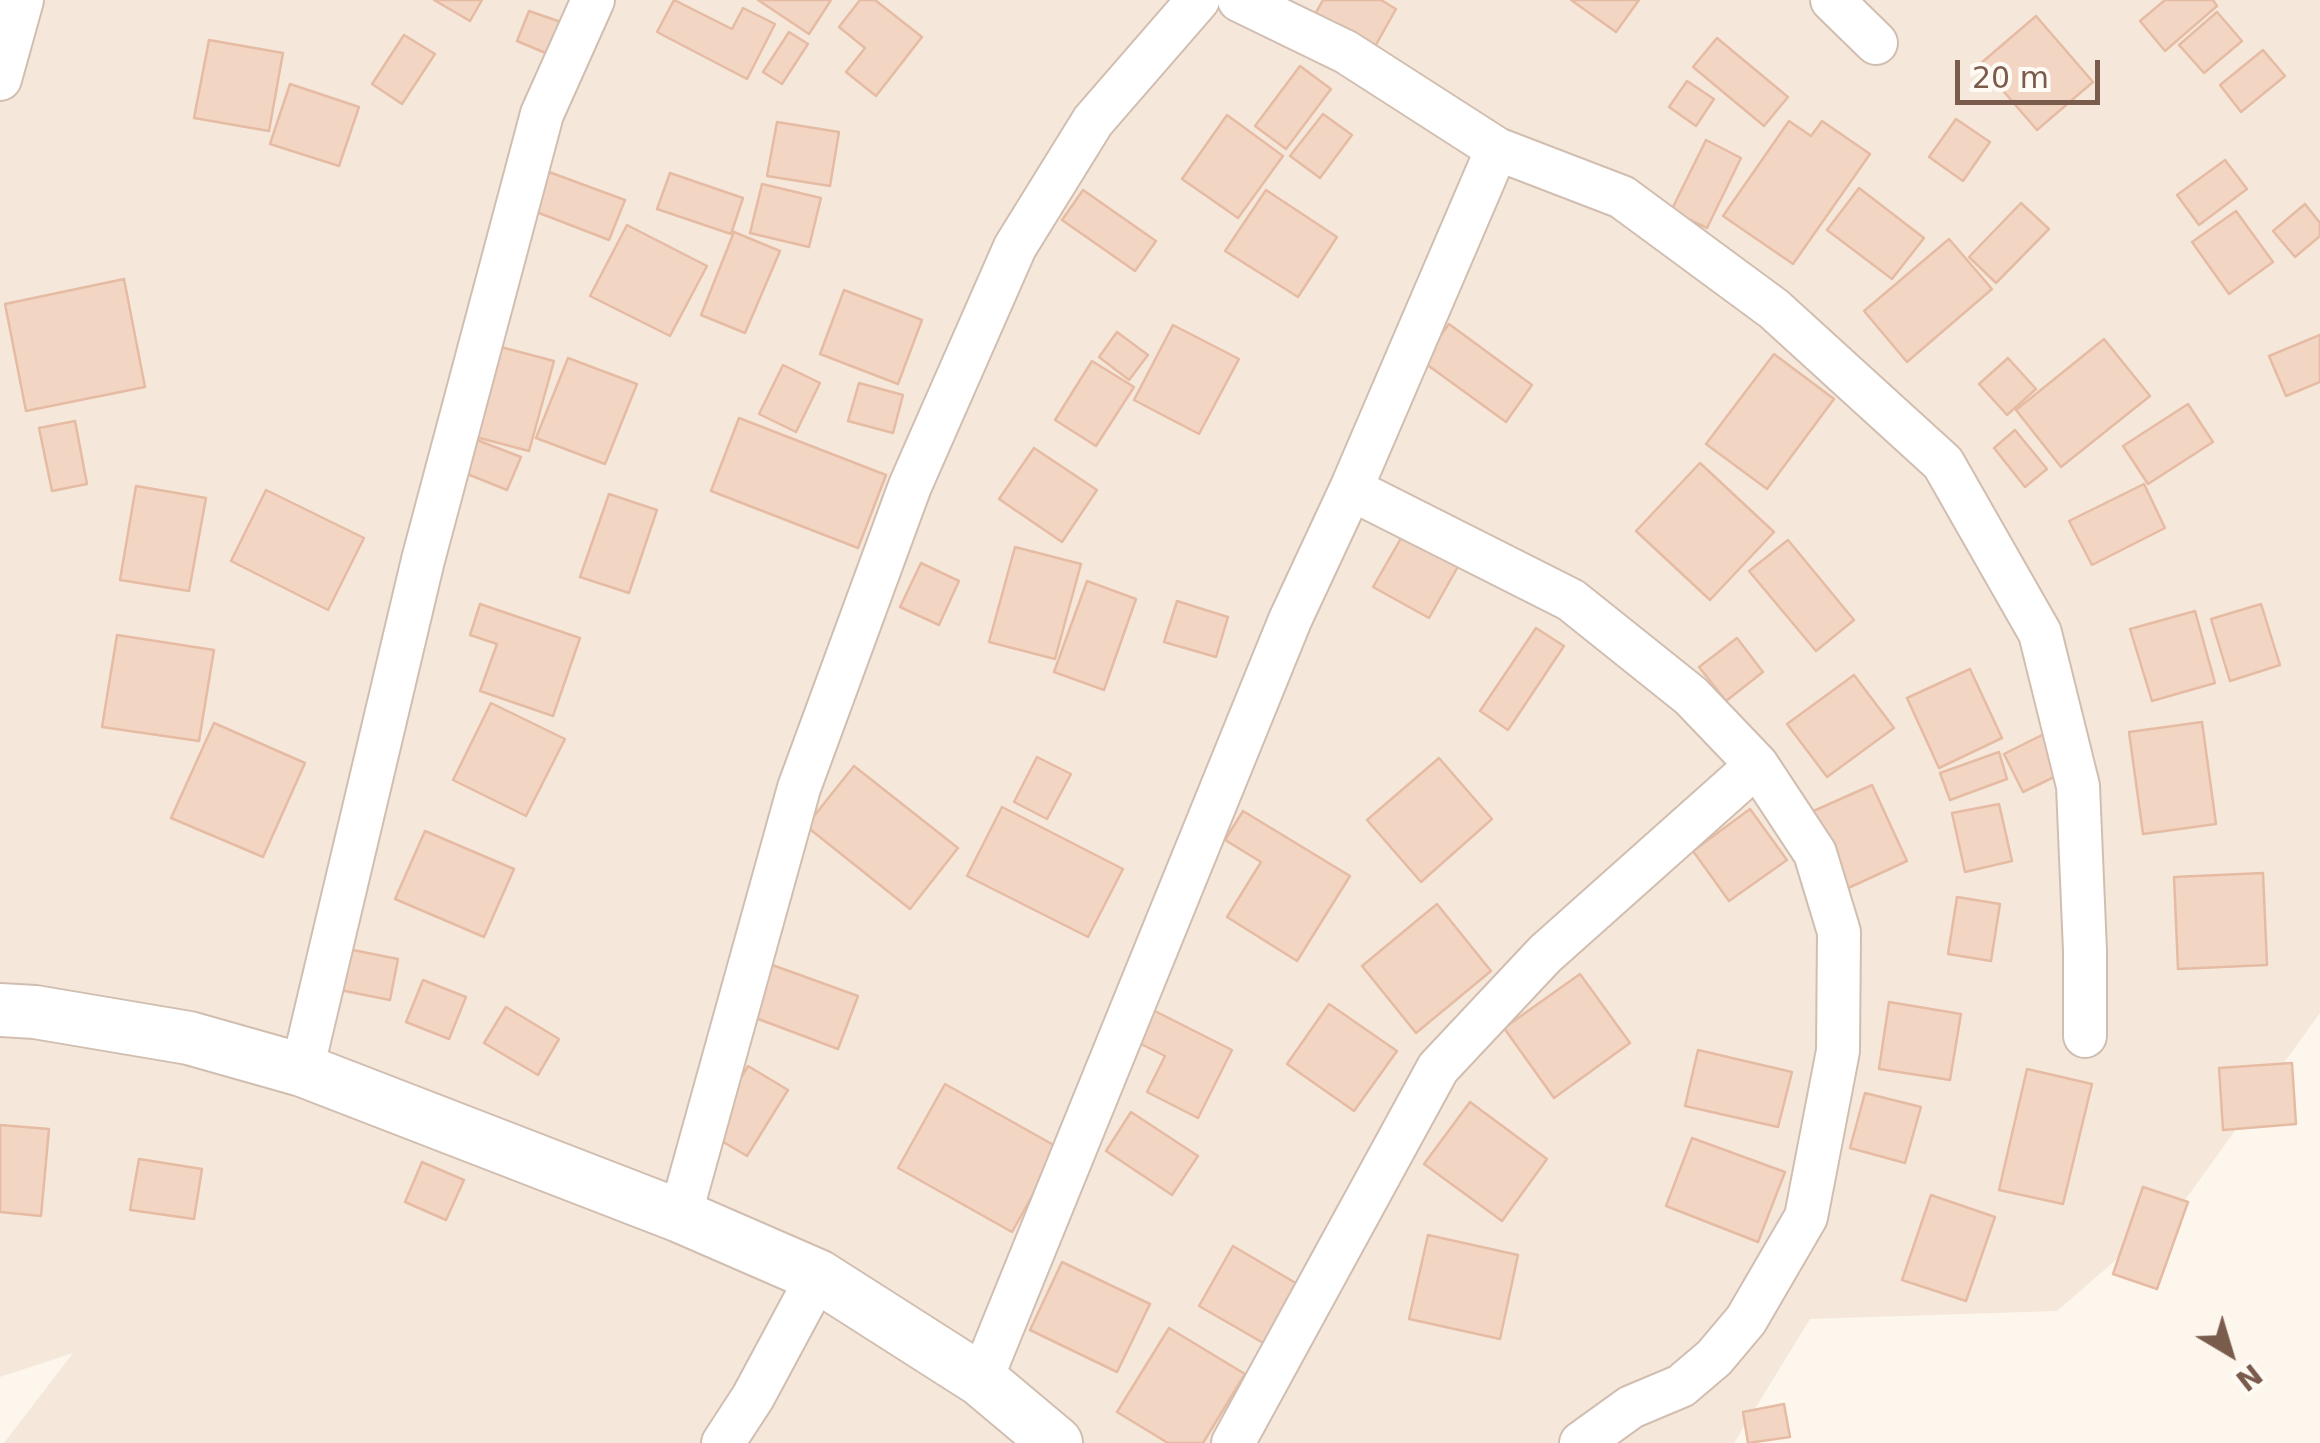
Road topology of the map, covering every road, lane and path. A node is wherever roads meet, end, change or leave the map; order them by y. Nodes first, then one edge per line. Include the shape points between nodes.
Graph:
1 (22, 0) edge
2 (593, 0) edge
3 (1198, 0) edge
4 (1239, 0) edge
5 (1832, 0) edge
6 (1876, 42) dead end
7 (0, 79) edge
8 (1496, 149) junction
9 (1351, 490) junction
10 (1758, 765) junction
11 (0, 1010) edge
12 (2084, 1036) dead end
13 (302, 1070) junction
14 (680, 1216) junction
15 (818, 1276) junction
16 (981, 1380) junction
17 (722, 1443) edge
18 (1056, 1443) edge
19 (1233, 1443) edge
20 (1581, 1443) edge

1 - 7 street
2 - 13 street via 542,114 423,560
3 - 14 street via 1093,121 1015,247 910,486 800,788
4 - 8 street via 1346,52
5 - 6 street
8 - 9 street
8 - 12 street via 1622,198 1774,309 1943,463 2040,633 2078,786
9 - 10 street via 1571,600 1691,696
9 - 16 street via 1290,620
10 - 19 street via 1545,954 1438,1068
10 - 20 street via 1815,853 1839,932 1838,1051 1806,1218 1746,1320 1714,1358 1682,1386 1631,1406
11 - 13 street via 189,1038
13 - 14 street
14 - 15 street
15 - 16 street
15 - 17 street
16 - 18 street

